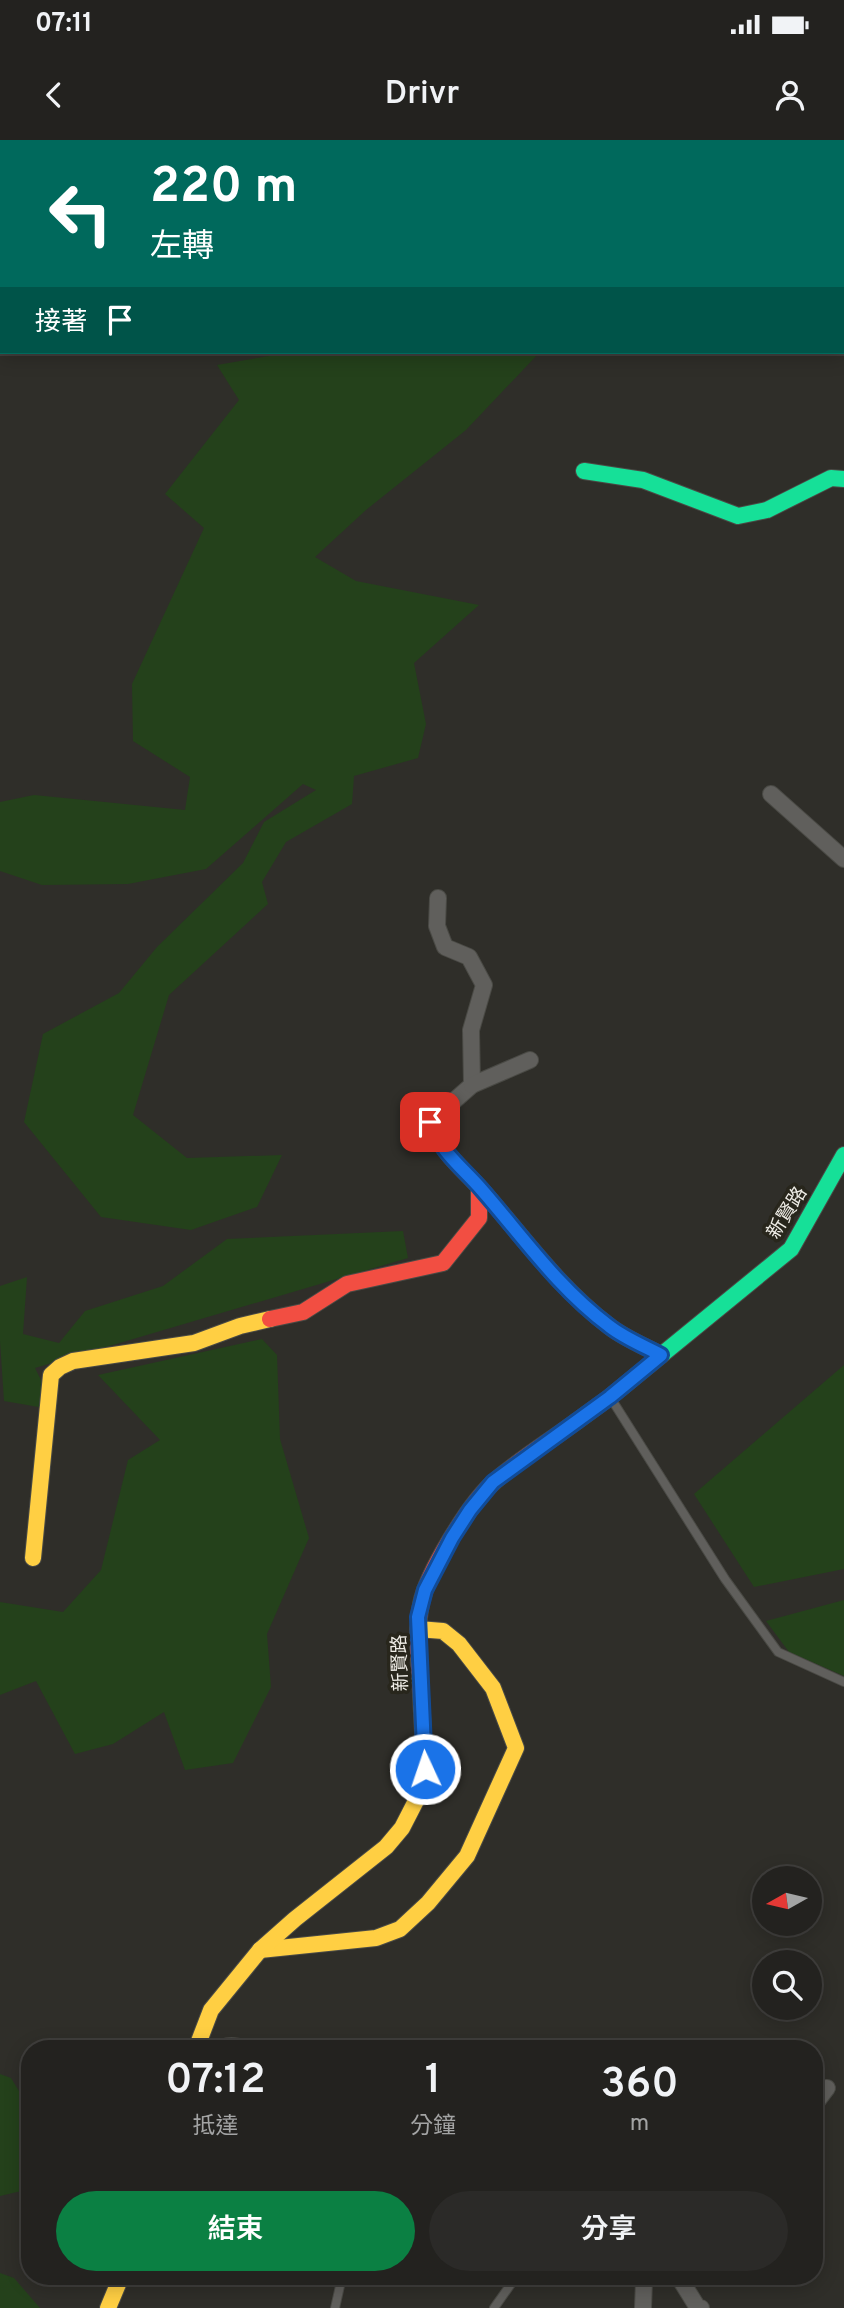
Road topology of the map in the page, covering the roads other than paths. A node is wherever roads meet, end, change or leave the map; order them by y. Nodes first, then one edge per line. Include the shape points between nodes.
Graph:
1 (584, 471) dead end
2 (844, 479) edge
3 (771, 794) dead end
4 (844, 859) edge
5 (438, 898) dead end
6 (530, 1060) dead end
7 (472, 1085) junction
8 (844, 1155) edge
9 (479, 1187) junction
10 (661, 1355) junction
11 (610, 1397) junction
12 (33, 1558) dead end
13 (418, 1629) junction
14 (844, 1682) edge
15 (260, 1950) junction
16 (200, 2040) edge
17 (827, 2088) dead end
18 (823, 2093) edge
19 (118, 2285) edge
20 (340, 2285) edge
21 (510, 2285) edge
22 (644, 2285) edge
23 (684, 2285) edge
24 (108, 2308) edge
25 (335, 2308) edge
26 (494, 2308) edge
27 (643, 2308) edge
28 (701, 2308) edge

1 - 2 street via 643,480 738,516 767,510 831,478
3 - 4 street
5 - 7 street via 437,926 445,947 469,957 484,985 471,1030
6 - 7 street
7 - 9 street via 430,1122 456,1165
8 - 10 street, 新賢路 via 791,1249
9 - 10 street via 566,1291 611,1328
9 - 12 street via 479,1218 443,1263 347,1284 303,1312 240,1326 194,1343 60,1367 51,1376
10 - 11 street, 新賢路
11 - 13 street, 新賢路 via 493,1482 452,1538 425,1590
11 - 14 lane via 725,1579 778,1653
13 - 15 street, 新賢路 via 425,1769 412,1810 386,1847
13 - 15 street via 443,1631 459,1644 492,1688 516,1748 467,1856 400,1928 376,1938
15 - 16 street, 新賢路 via 211,2010
17 - 18 street
19 - 24 street
20 - 25 lane
21 - 26 lane
22 - 27 street
23 - 28 street

